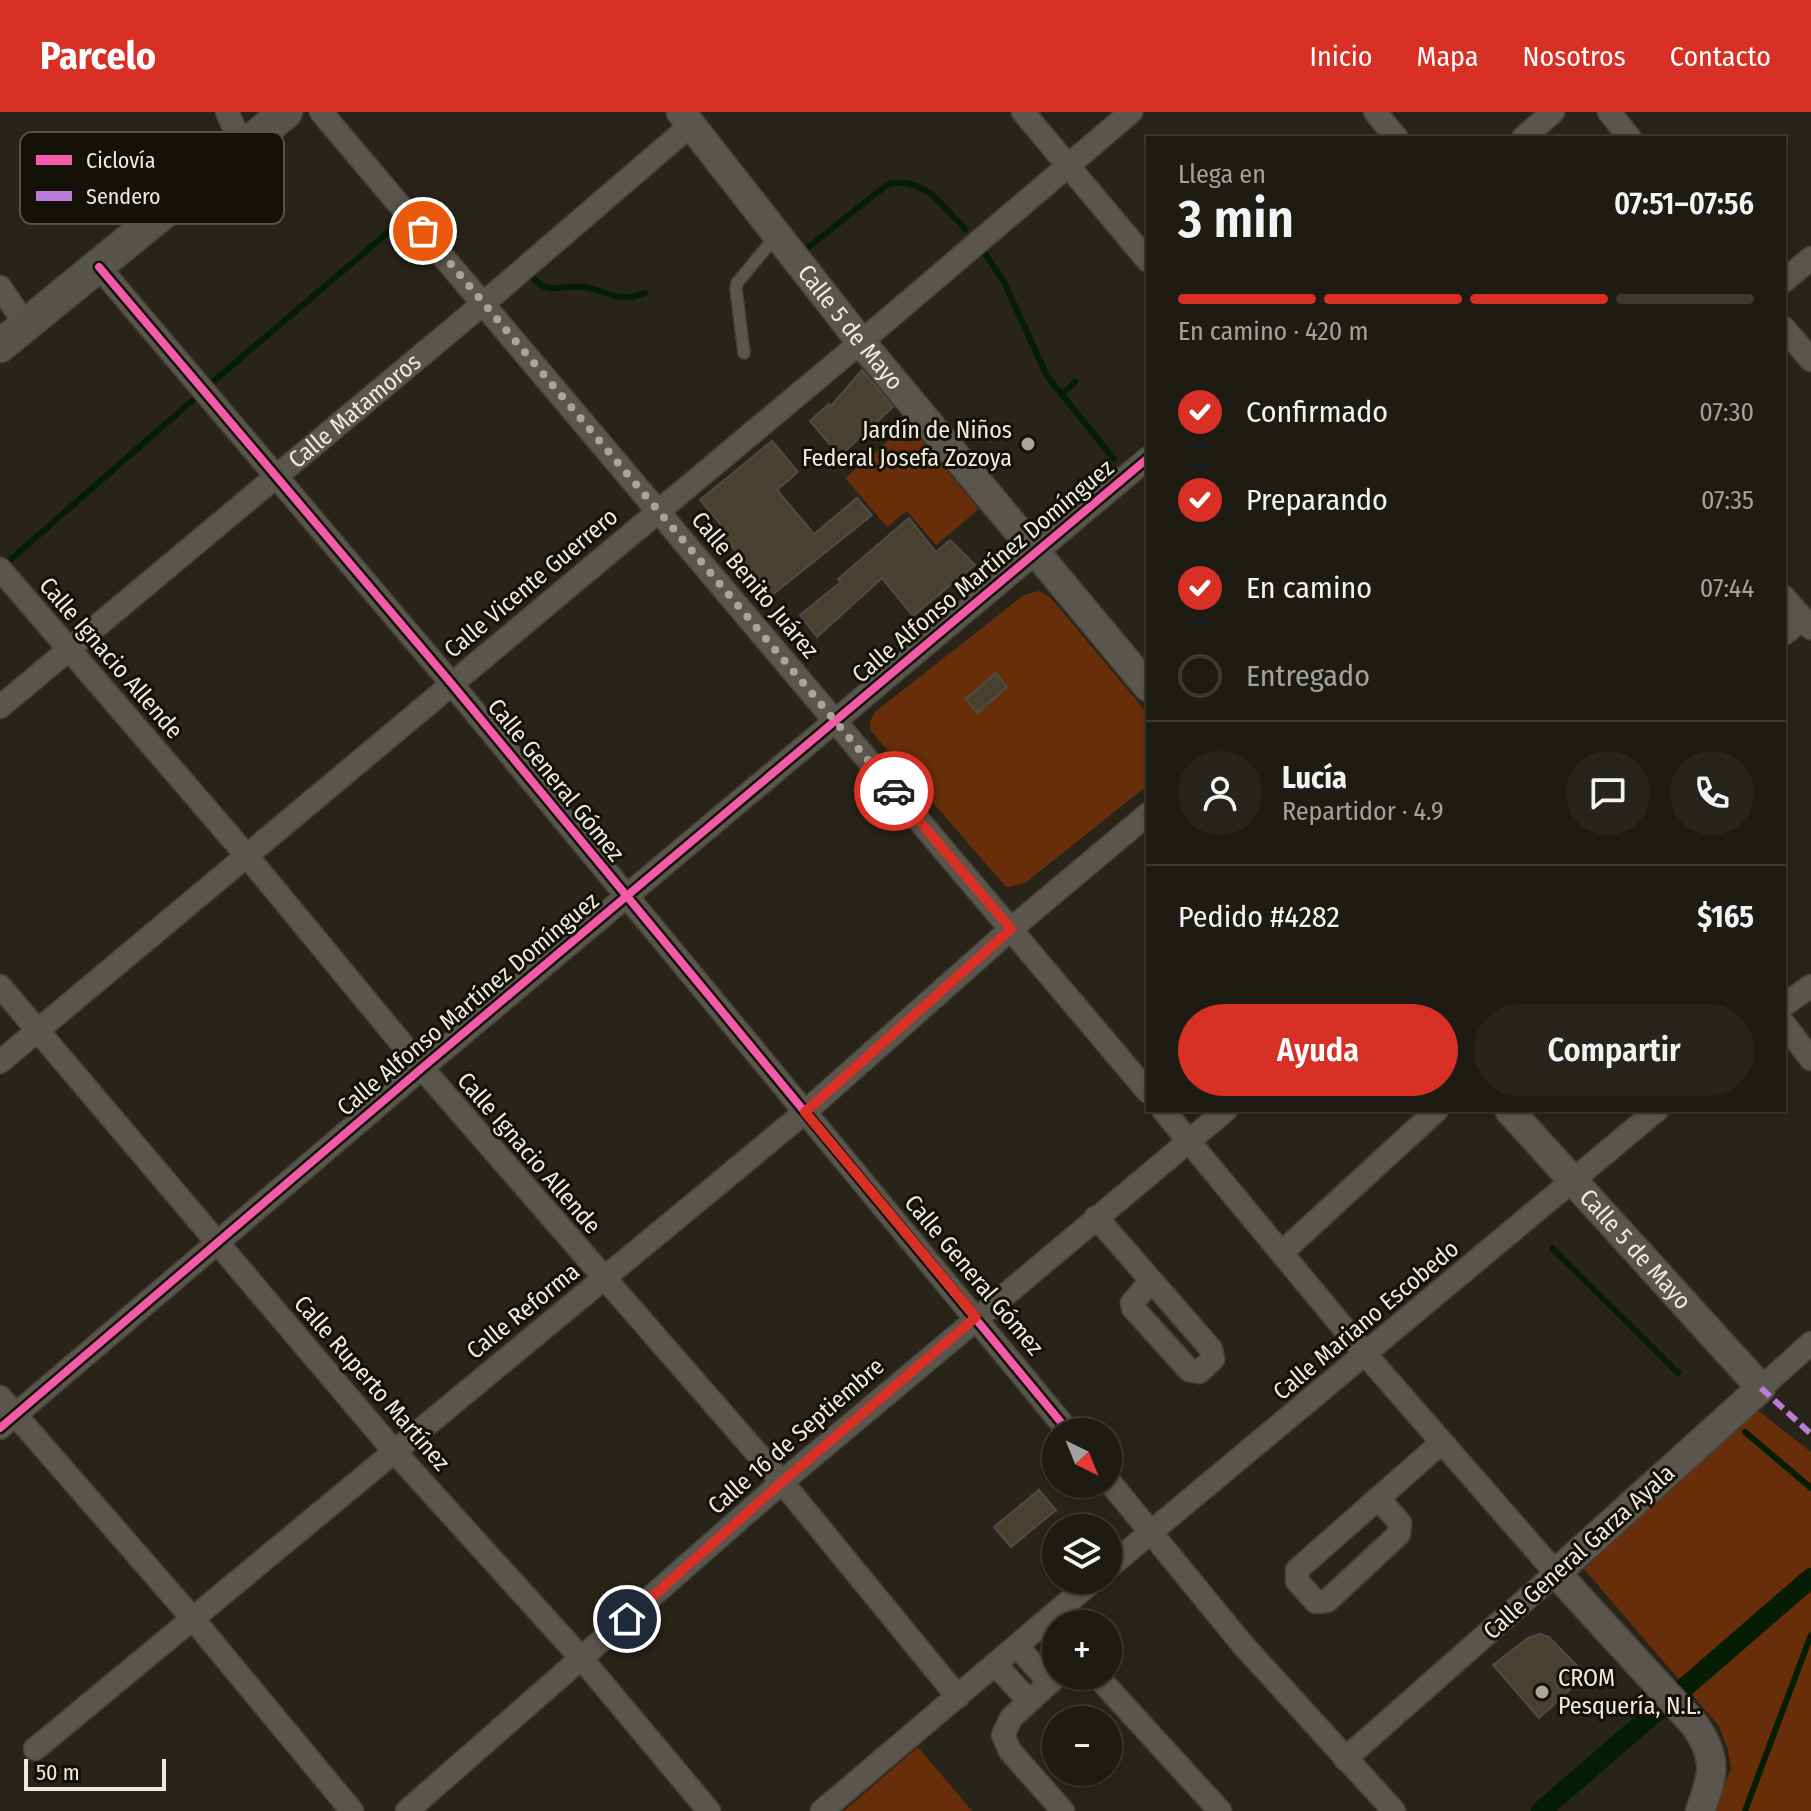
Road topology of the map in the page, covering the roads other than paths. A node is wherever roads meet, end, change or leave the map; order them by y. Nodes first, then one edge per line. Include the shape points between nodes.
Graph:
1 (227, 112) edge
2 (286, 112) edge
3 (321, 112) edge
4 (1023, 112) edge
5 (1131, 112) edge
6 (1375, 112) edge
7 (1553, 112) edge
8 (1609, 112) edge
9 (693, 116) edge
10 (236, 132) edge
11 (261, 132) edge
12 (1395, 136) edge
13 (1525, 136) edge
14 (1628, 136) edge
15 (1066, 165) junction
16 (151, 224) edge
17 (776, 235) junction
18 (1811, 258) edge
19 (1146, 259) edge
20 (99, 267) junction
21 (1786, 279) edge
22 (0, 287) edge
23 (484, 303) junction
24 (26, 325) junction
25 (1786, 330) edge
26 (861, 342) junction
27 (0, 346) edge
28 (744, 353) dead end
29 (1811, 360) edge
30 (1146, 460) edge
31 (278, 475) junction
32 (659, 511) junction
33 (1035, 553) junction
34 (0, 569) edge
35 (1786, 599) edge
36 (1807, 623) edge
37 (1786, 633) edge
38 (69, 650) junction
39 (451, 683) junction
40 (1146, 685) edge
41 (0, 707) edge
42 (835, 721) junction
43 (1146, 816) edge
44 (247, 856) junction
45 (626, 897) junction
46 (1011, 929) junction
47 (0, 986) edge
48 (1811, 986) edge
49 (1786, 1004) edge
50 (1786, 1027) edge
51 (38, 1031) junction
52 (1811, 1059) edge
53 (0, 1062) edge
54 (422, 1068) junction
55 (1146, 1090) edge
56 (805, 1112) junction
57 (1165, 1112) edge
58 (1224, 1112) edge
59 (1435, 1112) edge
60 (1511, 1112) edge
61 (1655, 1112) edge
62 (1190, 1142) junction
63 (1573, 1180) junction
64 (1096, 1217) junction
65 (217, 1244) junction
66 (1290, 1245) dead end
67 (603, 1279) junction
68 (1151, 1281) dead end
69 (976, 1317) junction
70 (1811, 1343) edge
71 (1366, 1355) junction
72 (1761, 1388) junction
73 (0, 1397) edge
74 (1058, 1418) edge
75 (8, 1421) edge
76 (1441, 1443) junction
77 (394, 1451) junction
78 (782, 1482) junction
79 (1122, 1497) edge
80 (1378, 1498) junction
81 (1150, 1532) junction
82 (1122, 1556) edge
83 (1556, 1573) junction
84 (1078, 1594) edge
85 (193, 1619) junction
86 (1017, 1646) junction
87 (582, 1659) junction
88 (995, 1664) junction
89 (1042, 1669) edge
90 (1042, 1689) edge
91 (1110, 1690) edge
92 (958, 1697) junction
93 (1029, 1701) junction
94 (35, 1749) dead end
95 (1345, 1759) junction
96 (352, 1811) edge
97 (407, 1811) edge
98 (709, 1811) edge
99 (822, 1811) edge
100 (1063, 1811) edge
101 (1220, 1811) edge
102 (1394, 1811) edge
103 (1700, 1811) edge

1 - 10 street
2 - 11 main road
3 - 23 street, Calle Benito Juárez
4 - 15 street
5 - 15 street, Calle Vicente Guerrero
6 - 12 street
7 - 13 street
8 - 14 street
9 - 17 street, Calle 5 de Mayo
9 - 23 street, Calle Matamoros
15 - 19 street
15 - 26 street, Calle Vicente Guerrero
16 - 20 main road
17 - 26 street, Calle 5 de Mayo
17 - 28 lane via 737,283
18 - 21 street
20 - 24 main road
20 - 31 street, Calle General Gómez
22 - 24 street
23 - 31 street, Calle Matamoros
23 - 32 street, Calle Benito Juárez
24 - 27 main road
25 - 29 street
26 - 32 street, Calle Vicente Guerrero
26 - 33 street, Calle 5 de Mayo
30 - 33 street, Calle Alfonso Martínez Domínguez
31 - 38 street, Calle Matamoros
31 - 39 street, Calle General Gómez
32 - 39 street, Calle Vicente Guerrero
32 - 42 street, Calle Benito Juárez
33 - 40 street, Calle 5 de Mayo
33 - 42 street, Calle Alfonso Martínez Domínguez
34 - 38 street, Calle Ignacio Allende
35 - 36 street
36 - 37 street
38 - 41 street, Calle Matamoros
38 - 44 street, Calle Ignacio Allende
39 - 44 street, Calle Vicente Guerrero
39 - 45 street, Calle General Gómez
42 - 45 street, Calle Alfonso Martínez Domínguez
42 - 46 street, Calle Benito Juárez
43 - 46 street, Calle Reforma
44 - 51 street, Calle Vicente Guerrero
44 - 54 street, Calle Ignacio Allende
45 - 54 street, Calle Alfonso Martínez Domínguez
45 - 56 street, Calle General Gómez
46 - 55 street, Calle Benito Juárez
46 - 56 street, Calle Reforma
47 - 51 street, Calle Ruperto Martínez
48 - 49 street
50 - 52 street
51 - 53 street, Calle Vicente Guerrero
51 - 65 street, Calle Ruperto Martínez
54 - 65 street, Calle Alfonso Martínez Domínguez
54 - 67 street, Calle Ignacio Allende
56 - 67 street, Calle Reforma
56 - 69 street, Calle General Gómez
57 - 62 street
58 - 62 street, Calle 16 de Septiembre
59 - 66 street
60 - 63 street, Calle 5 de Mayo
61 - 63 street, Calle Mariano Escobedo
62 - 64 street, Calle 16 de Septiembre
62 - 71 street
63 - 71 street, Calle Mariano Escobedo
63 - 72 street, Calle 5 de Mayo
64 - 68 street
64 - 69 street, Calle 16 de Septiembre
65 - 75 street, Calle Alfonso Martínez Domínguez
65 - 77 street, Calle Ruperto Martínez
67 - 77 street, Calle Reforma
67 - 78 street, Calle Ignacio Allende
69 - 74 street, Calle General Gómez
69 - 78 street, Calle 16 de Septiembre
70 - 72 street, Calle General Garza Ayala
71 - 76 street
71 - 81 street, Calle Mariano Escobedo
72 - 83 street, Calle General Garza Ayala
73 - 75 street
75 - 85 street
76 - 80 street
76 - 83 street
77 - 85 street, Calle Reforma
77 - 87 street, Calle Ruperto Martínez
78 - 87 street, Calle 16 de Septiembre
78 - 92 street, Calle Ignacio Allende
79 - 81 street
80 - 80 street via 1297,1570 1297,1581 1316,1602 1327,1601 1399,1534 1400,1523
81 - 82 street, Calle Mariano Escobedo
81 - 95 street
83 - 95 street, Calle General Garza Ayala
83 - 103 street via 1703,1736 1713,1763
84 - 86 street
85 - 94 street, Calle Reforma
85 - 96 street
86 - 88 street
86 - 89 street
87 - 97 street, Calle 16 de Septiembre
87 - 98 street, Calle Ruperto Martínez
88 - 92 street
88 - 93 street
90 - 93 street
91 - 101 street
92 - 99 street
93 - 100 street via 1005,1727 1006,1744
95 - 102 street

